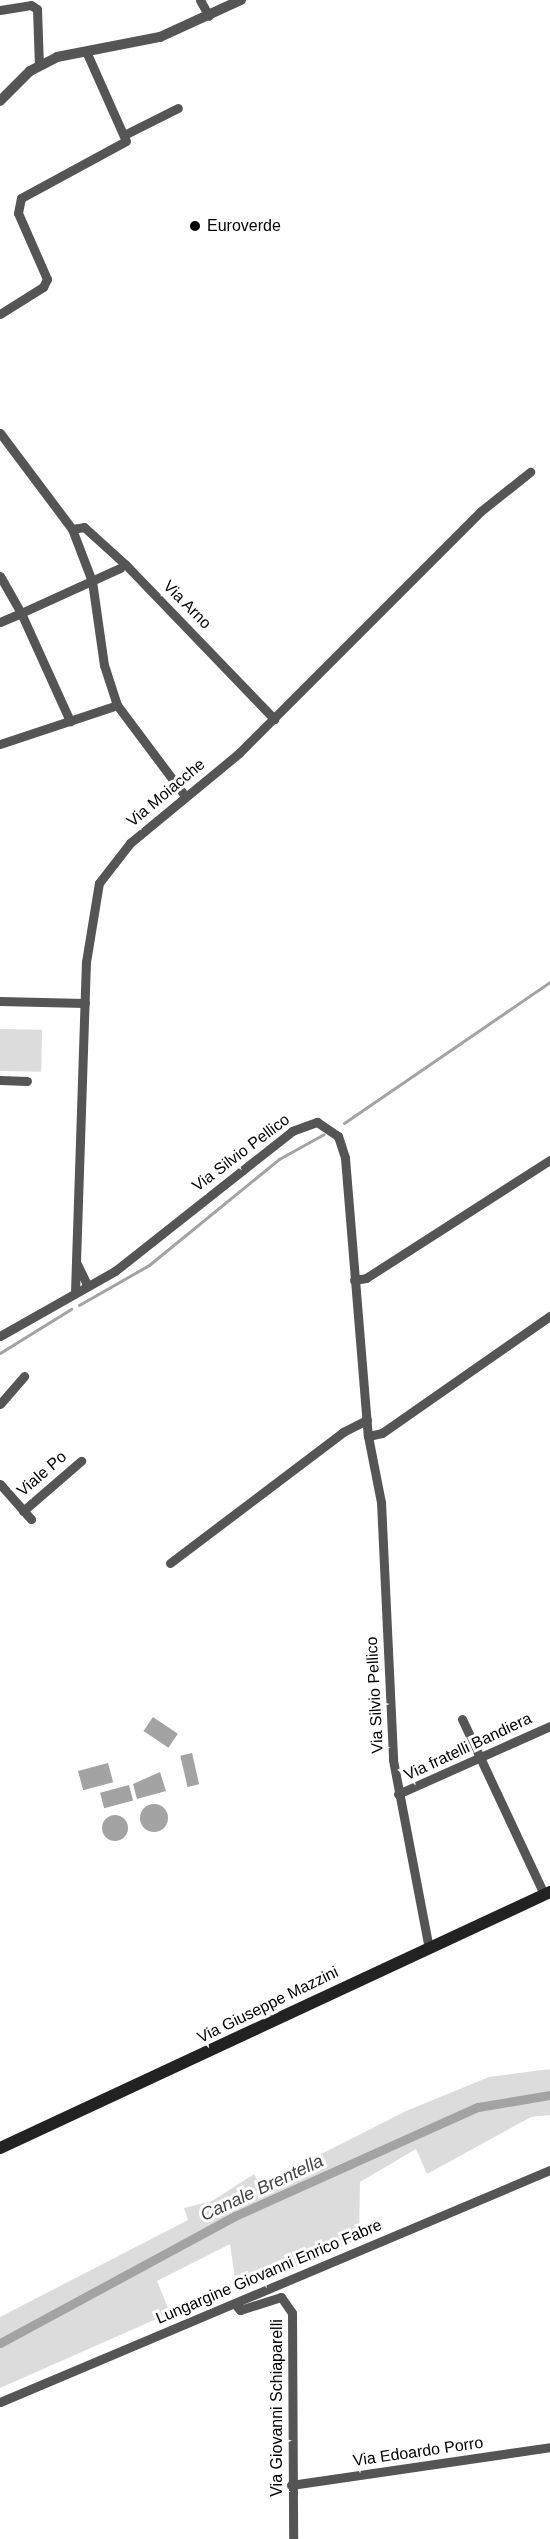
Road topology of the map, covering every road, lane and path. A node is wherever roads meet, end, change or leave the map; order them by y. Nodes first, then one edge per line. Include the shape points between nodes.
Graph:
1 (200, 0) edge
2 (241, 0) edge
3 (0, 10) edge
4 (209, 16) junction
5 (86, 51) junction
6 (39, 65) junction
7 (0, 101) edge
8 (178, 108) dead end
9 (126, 134) junction
10 (0, 314) edge
11 (0, 433) edge
12 (530, 472) dead end
13 (72, 529) junction
14 (120, 568) dead end
15 (0, 576) edge
16 (92, 581) junction
17 (21, 613) junction
18 (0, 622) edge
19 (117, 705) junction
20 (274, 719) junction
21 (70, 721) junction
22 (0, 744) edge
23 (185, 796) junction
24 (0, 1001) edge
25 (85, 1003) junction
26 (0, 1080) edge
27 (27, 1081) dead end
28 (550, 1160) edge
29 (74, 1257) junction
30 (354, 1280) junction
31 (87, 1286) junction
32 (75, 1292) junction
33 (550, 1316) edge
34 (0, 1336) edge
35 (24, 1376) dead end
36 (0, 1404) edge
37 (367, 1420) junction
38 (368, 1436) junction
39 (81, 1461) dead end
40 (0, 1484) edge
41 (23, 1511) junction
42 (31, 1519) dead end
43 (170, 1563) dead end
44 (462, 1719) dead end
45 (550, 1726) edge
46 (479, 1756) junction
47 (398, 1794) junction
48 (547, 1893) edge
49 (429, 1949) junction
50 (0, 2148) edge
51 (550, 2170) edge
52 (235, 2304) junction
53 (0, 2402) edge
54 (550, 2447) edge
55 (291, 2485) junction
56 (293, 2539) edge

1 - 4 street
2 - 4 street
3 - 6 street via 31,6 37,9
4 - 5 street via 160,37
5 - 6 street
5 - 9 street
6 - 7 street
8 - 9 street
9 - 10 street via 123,146 21,198 18,204 47,279 43,287
11 - 13 street
12 - 20 street, Via Moiacche via 481,511
13 - 16 street
13 - 20 street, Via Arno via 84,527 126,565
14 - 16 street
15 - 17 street
16 - 17 street
16 - 19 street via 104,665
17 - 18 street
17 - 21 street
19 - 21 street
19 - 23 street
20 - 23 street, Via Moiacche
21 - 22 street
23 - 25 street, Via Moiacche via 116,856 99,883 87,939
24 - 25 street
25 - 29 street, Via Moiacche
26 - 27 street
28 - 30 street via 366,1278
29 - 31 street, Via Moiacche
29 - 32 street, Via Moiacche
30 - 31 street, Via Silvio Pellico via 345,1158 334,1130 317,1122 292,1131 115,1270
30 - 37 street, Via Silvio Pellico
31 - 32 street, Via Silvio Pellico
32 - 34 street
33 - 38 street via 382,1433
35 - 36 street
37 - 38 street, Via Silvio Pellico
37 - 43 street via 343,1432
38 - 47 street, Via Silvio Pellico via 383,1522 388,1704
39 - 41 street, Viale Po
40 - 41 street, Viale Po
41 - 42 street, Viale Po
44 - 46 street
45 - 46 street, Via fratelli Bandiera
46 - 47 street, Via fratelli Bandiera
46 - 48 street
47 - 49 street, Via Silvio Pellico
48 - 49 main road, Via Giuseppe Mazzini
49 - 50 main road, Via Giuseppe Mazzini
51 - 52 street, Lungargine Giovanni Enrico Fabre
52 - 53 street, Lungargine Giovanni Enrico Fabre
52 - 55 street, Via Giovanni Schiaparelli via 240,2310 280,2297 288,2302
54 - 55 street, Via Edoardo Porro
55 - 56 street, Via Giovanni Schiaparelli

